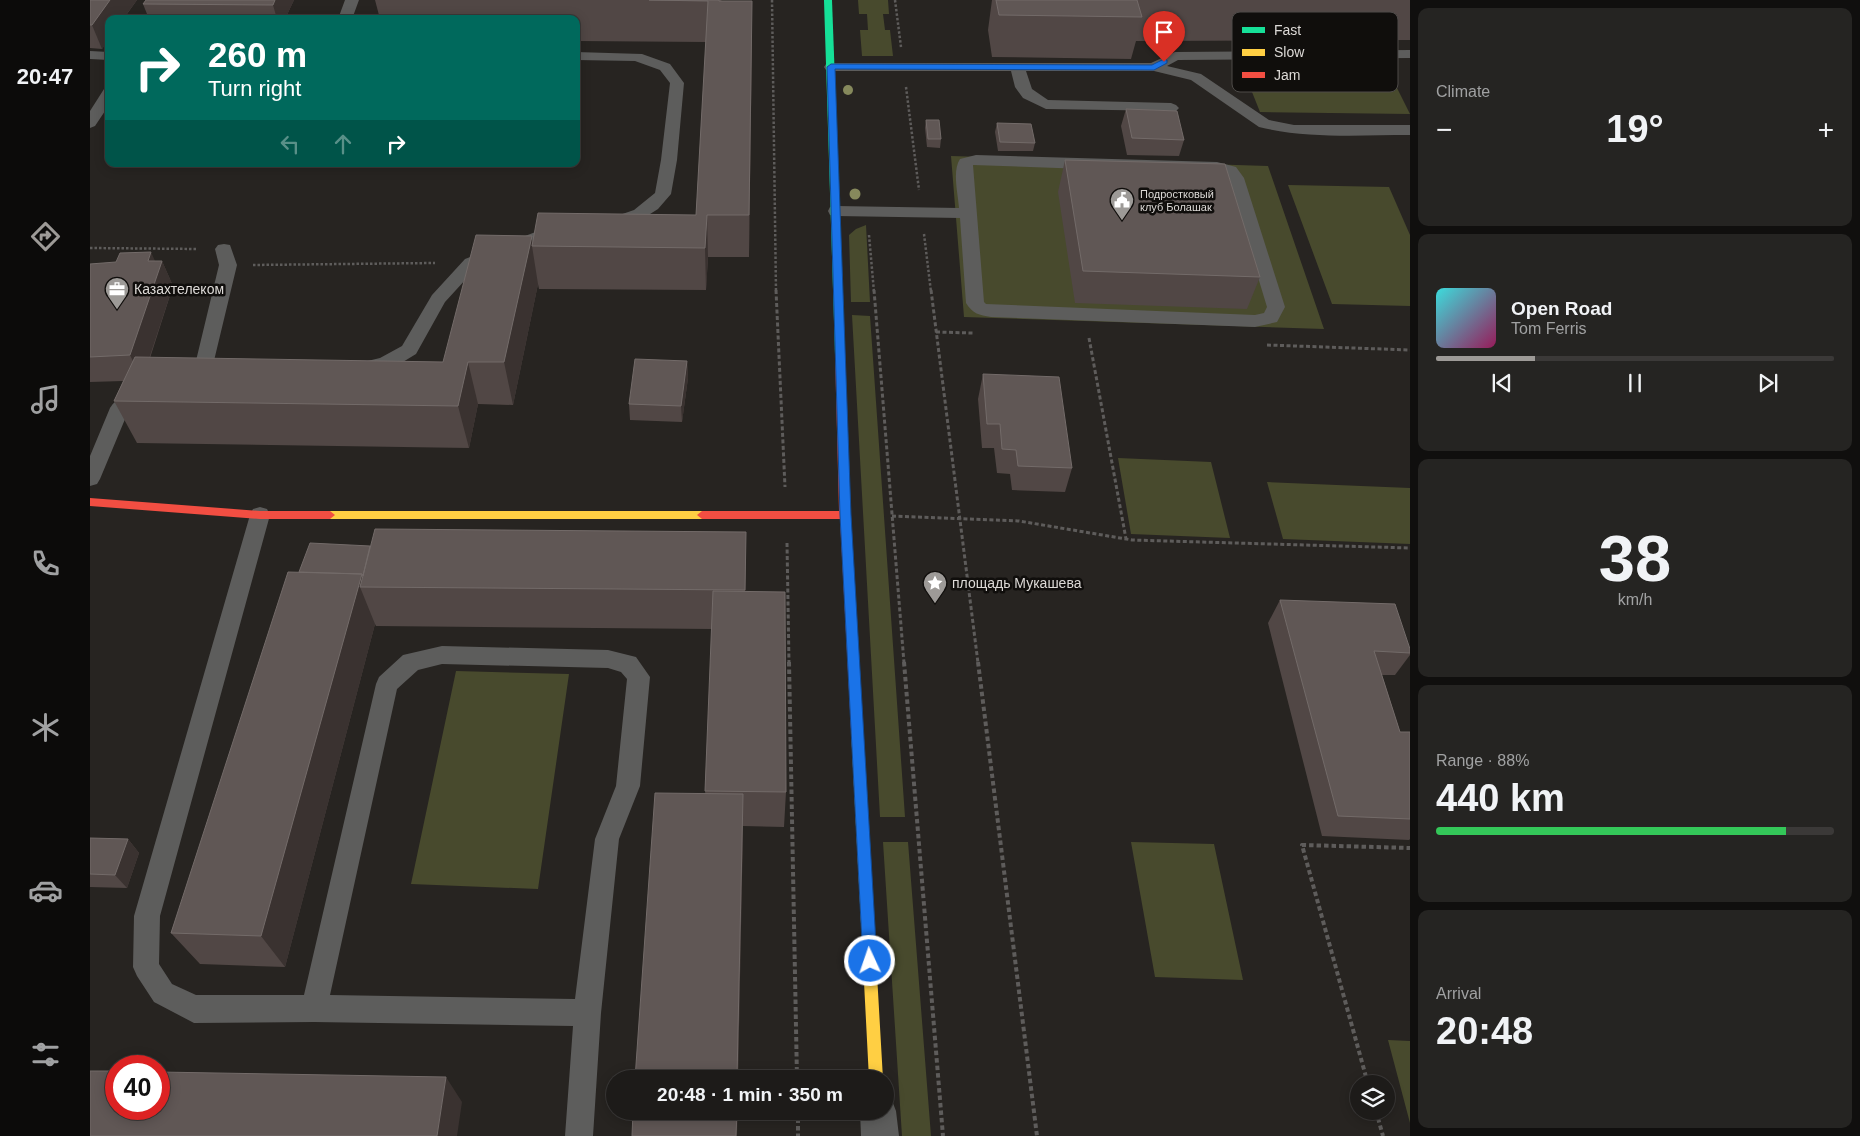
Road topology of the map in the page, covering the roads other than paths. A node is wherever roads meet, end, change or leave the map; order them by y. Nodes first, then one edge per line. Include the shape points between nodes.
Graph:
1 (352, 0) edge
2 (828, 0) edge
3 (346, 15) edge
4 (90, 55) edge
5 (105, 56) edge
6 (580, 56) edge
7 (1232, 56) edge
8 (831, 67) junction
9 (1018, 67) junction
10 (1154, 67) junction
11 (105, 99) edge
12 (1171, 108) dead end
13 (90, 123) edge
14 (1410, 130) edge
15 (836, 212) junction
16 (968, 213) junction
17 (226, 257) road end
18 (203, 369) junction
19 (223, 369) edge
20 (350, 369) edge
21 (186, 376) edge
22 (153, 388) edge
23 (90, 479) edge
24 (90, 502) edge
25 (260, 515) junction
26 (845, 515) junction
27 (314, 1008) junction
28 (587, 1013) junction
29 (876, 1070) edge
30 (879, 1120) edge
31 (580, 1136) edge
32 (880, 1136) edge

1 - 3 lane
2 - 8 street
4 - 5 lane
6 - 20 lane via 637,57 665,67 677,83 664,192 645,211 621,222 552,232 471,263 438,299 409,350 386,363
7 - 10 lane via 1175,56
8 - 9 lane
8 - 15 street
9 - 10 lane
9 - 12 lane via 1023,90 1031,99 1046,104
10 - 14 lane via 1196,77 1264,124 1294,130
11 - 13 lane
15 - 16 lane
15 - 26 street
16 - 16 lane via 975,303 980,309 1255,321 1271,318 1276,307 1236,178 1230,170 1218,167 976,160 966,162 964,170
17 - 18 lane
18 - 19 lane
18 - 21 lane
22 - 23 lane via 120,408
24 - 25 street
25 - 26 street
25 - 27 lane via 147,916 146,967 163,993 194,1009
26 - 29 street
27 - 28 lane
27 - 28 lane via 387,684 410,662 442,655 608,659 628,664 639,677 628,786 607,839
28 - 31 lane
30 - 32 street

